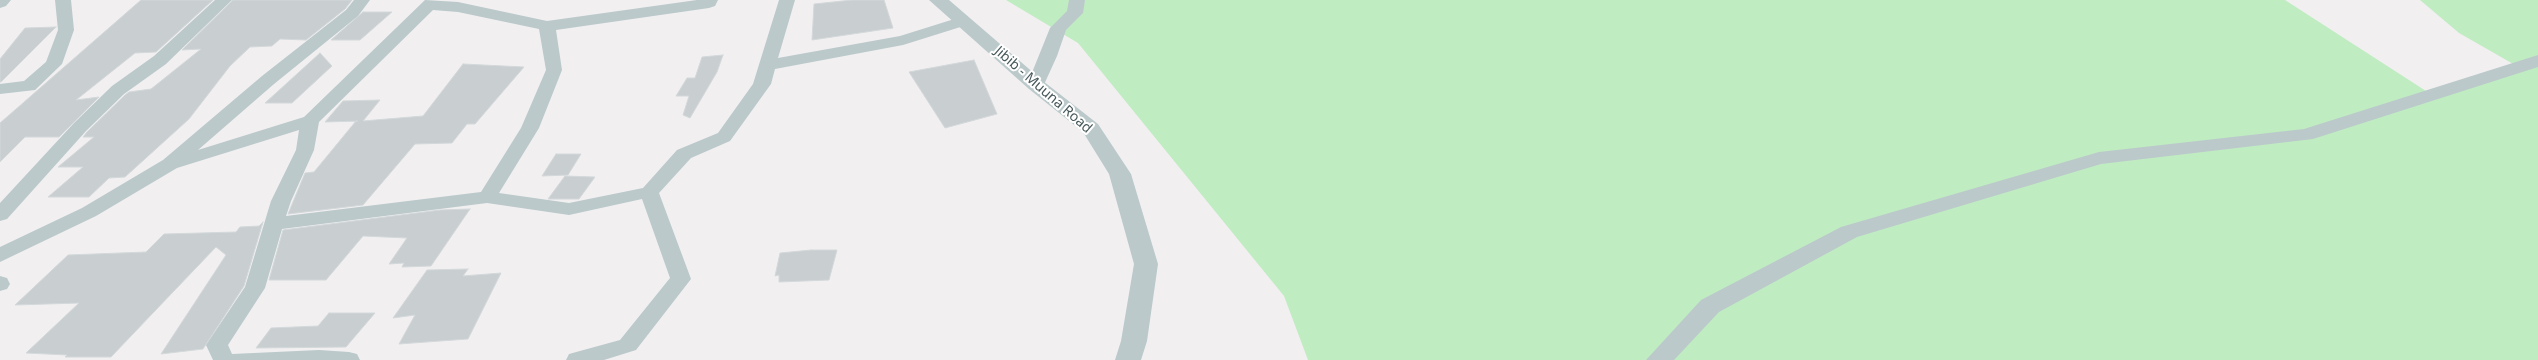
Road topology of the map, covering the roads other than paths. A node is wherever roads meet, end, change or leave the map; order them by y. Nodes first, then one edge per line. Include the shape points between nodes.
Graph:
1 (63, 0) edge
2 (224, 0) edge
3 (362, 0) edge
4 (667, 0) edge
5 (710, 0) edge
6 (787, 0) edge
7 (938, 0) edge
8 (1078, 0) edge
9 (432, 2) edge
10 (684, 6) junction
11 (964, 21) junction
12 (547, 26) junction
13 (2538, 62) edge
14 (768, 65) junction
15 (1036, 85) junction
16 (0, 89) edge
17 (310, 121) junction
18 (170, 164) junction
19 (649, 192) junction
20 (487, 197) junction
21 (0, 215) edge
22 (276, 224) junction
23 (0, 255) edge
24 (224, 360) edge
25 (236, 360) edge
26 (349, 360) edge
27 (577, 360) edge
28 (1128, 360) edge
29 (1659, 360) edge

1 - 16 street via 66,30 54,64 29,86
2 - 21 street via 160,60 118,90 80,127
3 - 18 street via 352,14 268,80
4 - 10 street
5 - 10 street
6 - 14 street
7 - 11 street, Jibib - Muuna Road
8 - 15 street via 1075,13 1058,28
9 - 12 street
9 - 17 street
10 - 12 street
11 - 14 street via 903,40
11 - 15 street, Jibib - Muuna Road
12 - 20 street via 554,70 530,128
13 - 29 street via 2306,135 2099,158 1848,232 1710,306
14 - 19 street via 762,84 724,138 684,154
15 - 28 street, Jibib - Muuna Road via 1091,128 1120,174 1146,264 1134,341
17 - 18 street
17 - 22 street via 305,150 281,201
18 - 23 street via 88,212
19 - 20 street via 569,209
19 - 27 street via 682,279 628,345
20 - 22 street
22 - 24 street via 255,288 217,345
25 - 26 street

